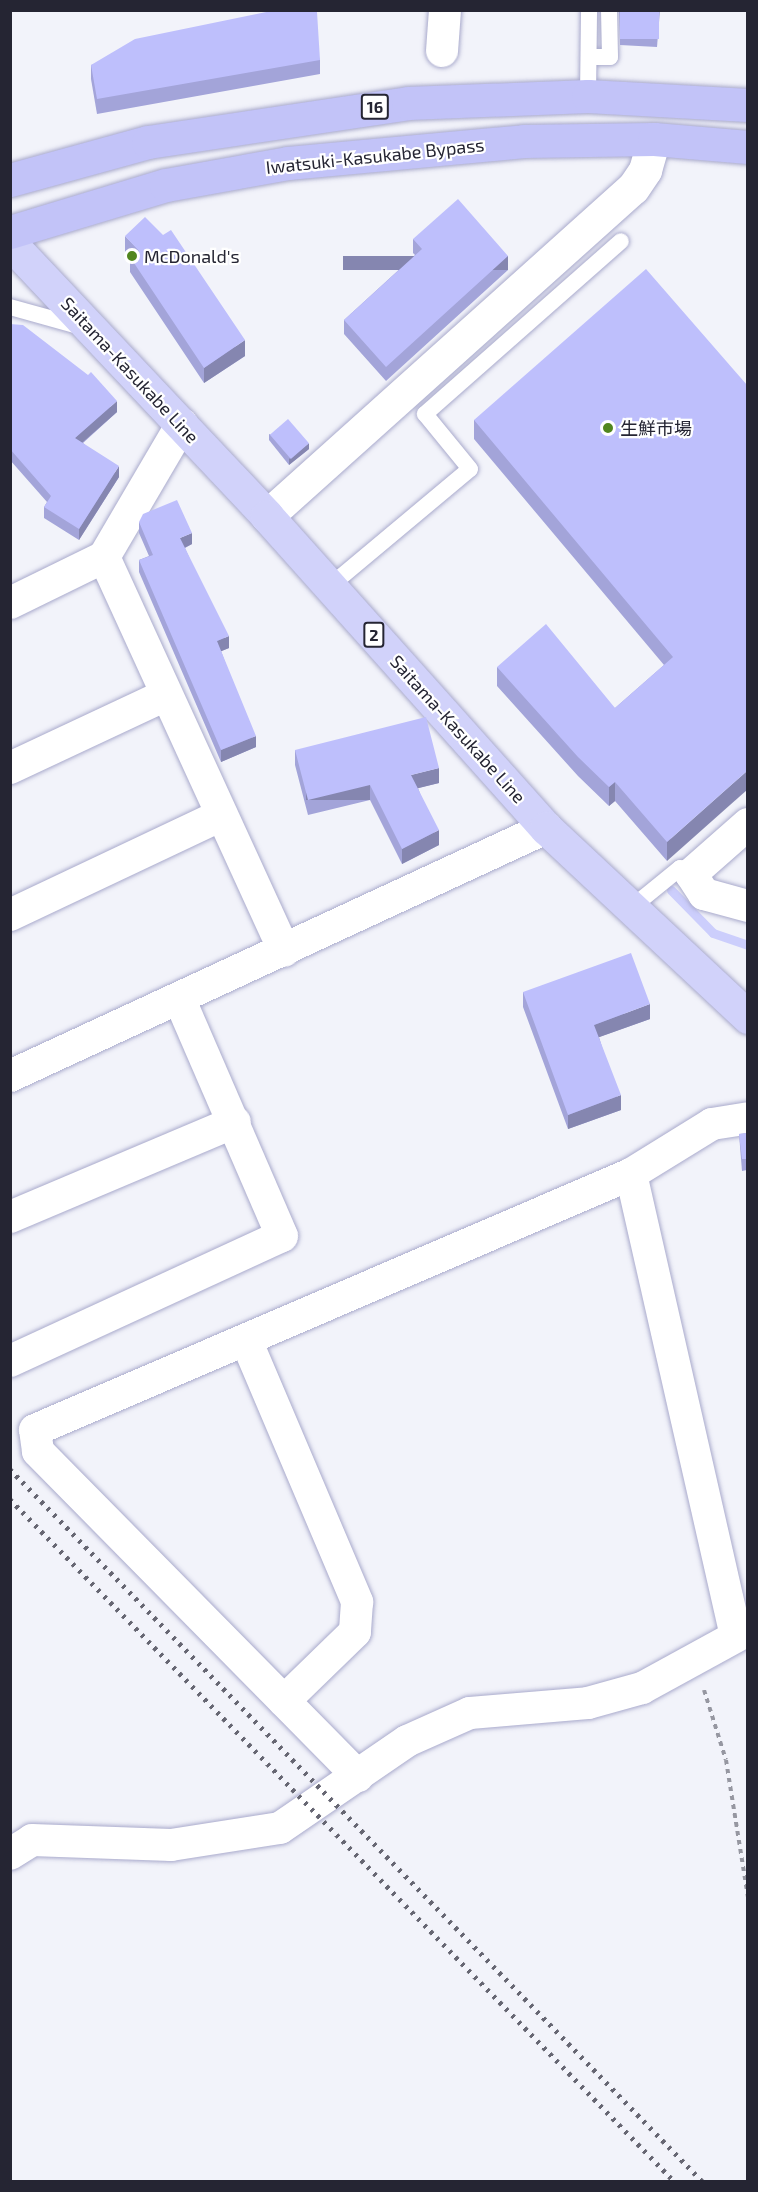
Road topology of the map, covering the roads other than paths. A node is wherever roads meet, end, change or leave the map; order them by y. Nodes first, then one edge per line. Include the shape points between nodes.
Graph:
1 (445, 10) edge
2 (589, 10) edge
3 (609, 10) edge
4 (442, 51) dead end
5 (589, 57) junction
6 (588, 96) junction
7 (747, 105) edge
8 (654, 139) junction
9 (747, 147) edge
10 (10, 180) edge
11 (10, 232) edge
12 (621, 241) dead end
13 (10, 243) edge
14 (573, 266) junction
15 (10, 307) edge
16 (93, 330) junction
17 (182, 424) junction
18 (267, 516) junction
19 (104, 557) junction
20 (338, 579) junction
21 (10, 603) edge
22 (166, 694) junction
23 (10, 768) edge
24 (222, 815) junction
25 (747, 824) edge
26 (546, 828) junction
27 (691, 874) junction
28 (747, 906) edge
29 (631, 908) junction
30 (10, 915) edge
31 (284, 951) junction
32 (180, 1000) junction
33 (747, 1017) edge
34 (10, 1076) edge
35 (747, 1118) edge
36 (235, 1122) junction
37 (631, 1174) junction
38 (10, 1217) edge
39 (246, 1340) junction
40 (10, 1361) edge
41 (741, 1632) edge
42 (284, 1701) junction
43 (358, 1776) junction
44 (10, 1854) edge

1 - 4 street
2 - 5 lane
3 - 5 lane via 610,57
5 - 6 lane
6 - 7 highway, 16
6 - 10 highway, 16 via 408,103 282,118 148,142
8 - 9 highway, Iwatsuki-Kasukabe Bypass
8 - 11 highway, Iwatsuki-Kasukabe Bypass via 524,141 288,163 166,185
8 - 14 street via 645,170
12 - 14 lane
13 - 16 main road, Saitama-Kasukabe Line / 2
14 - 18 street
14 - 20 lane via 424,414 470,470
15 - 16 lane
16 - 17 main road, Saitama-Kasukabe Line / 2
17 - 18 main road, Saitama-Kasukabe Line / 2
17 - 19 street
18 - 20 main road, Saitama-Kasukabe Line / 2
19 - 21 street
19 - 22 street
20 - 26 main road, Saitama-Kasukabe Line / 2
22 - 23 street
22 - 24 street
24 - 30 street
24 - 31 street
25 - 27 street
26 - 29 main road, Saitama-Kasukabe Line / 2
26 - 31 street
27 - 28 street via 704,894
27 - 29 lane via 680,868
29 - 33 main road, Saitama-Kasukabe Line / 2
31 - 32 street
32 - 34 street
32 - 36 street
35 - 37 street via 712,1124
36 - 38 street
36 - 40 street via 282,1236
37 - 39 street
37 - 41 street
39 - 42 street via 357,1602 355,1632
39 - 42 street via 35,1431 38,1451
41 - 43 street via 642,1688 588,1703 470,1713 407,1741
42 - 43 street
43 - 44 street via 280,1828 171,1845 32,1840

